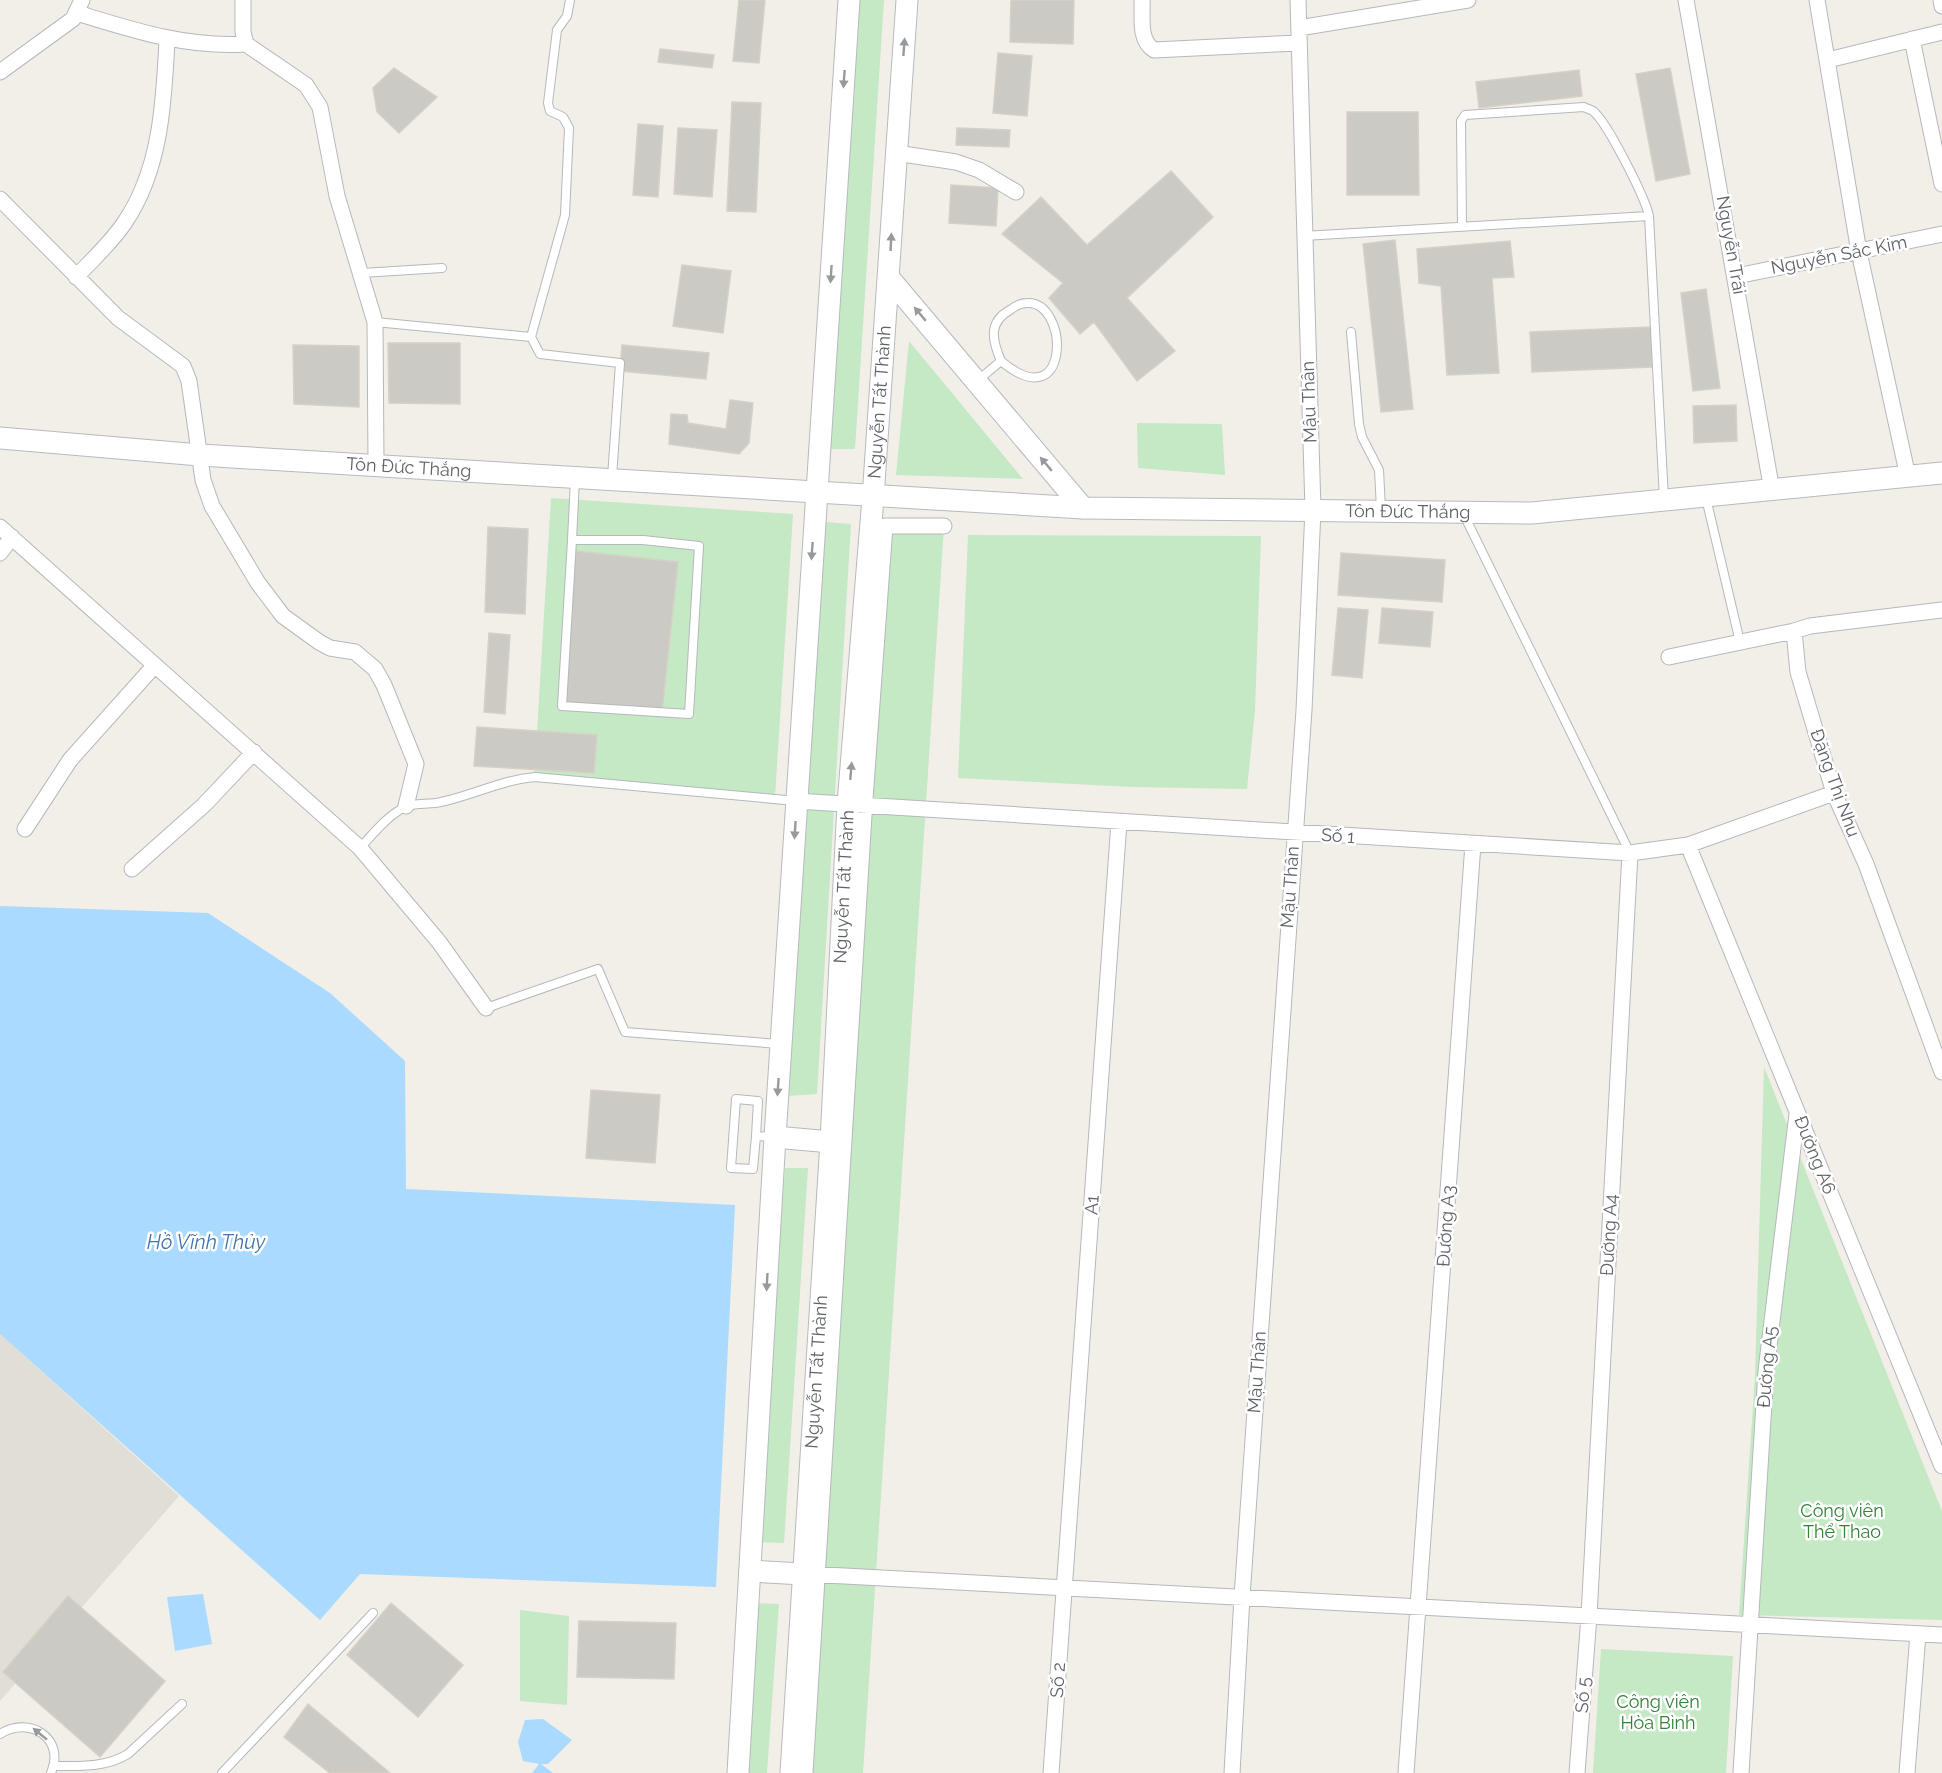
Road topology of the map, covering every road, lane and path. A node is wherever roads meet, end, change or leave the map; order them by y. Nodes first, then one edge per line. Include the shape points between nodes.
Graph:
1 (243, 0) edge
2 (570, 0) edge
3 (849, 0) edge
4 (908, 0) edge
5 (1142, 0) edge
6 (1298, 0) edge
7 (1468, 0) edge
8 (1686, 0) edge
9 (1817, 0) edge
10 (1941, 0) edge
11 (1426, 4) edge
12 (1942, 6) edge
13 (80, 7) edge
14 (1942, 32) edge
15 (1299, 35) junction
16 (1912, 39) junction
17 (167, 40) junction
18 (246, 44) junction
19 (1828, 60) junction
20 (2, 66) edge
21 (896, 153) junction
22 (1942, 184) edge
23 (1016, 192) dead end
24 (0, 199) edge
25 (1649, 216) junction
26 (1462, 226) junction
27 (1942, 234) edge
28 (1303, 236) junction
29 (1858, 252) junction
30 (442, 267) dead end
31 (362, 273) junction
32 (1737, 276) junction
33 (76, 277) junction
34 (889, 278) junction
35 (375, 322) junction
36 (1351, 332) dead end
37 (531, 337) junction
38 (1001, 361) junction
39 (977, 382) junction
40 (0, 438) edge
41 (200, 455) junction
42 (376, 464) junction
43 (1942, 473) edge
44 (575, 477) junction
45 (1908, 477) junction
46 (612, 480) junction
47 (1772, 491) junction
48 (816, 493) junction
49 (1706, 497) junction
50 (873, 498) junction
51 (1665, 501) junction
52 (1083, 508) junction
53 (1313, 510) junction
54 (1381, 511) junction
55 (1464, 514) junction
56 (944, 526) dead end
57 (6, 532) edge
58 (572, 540) junction
59 (0, 553) edge
60 (1942, 610) edge
61 (1794, 631) junction
62 (1740, 642) junction
63 (1669, 657) dead end
64 (155, 665) junction
65 (254, 752) junction
66 (1834, 793) junction
67 (796, 801) junction
68 (856, 805) junction
69 (406, 806) junction
70 (1119, 822) junction
71 (25, 829) dead end
72 (1294, 833) junction
73 (1473, 844) junction
74 (1688, 844) junction
75 (360, 848) junction
76 (1630, 853) junction
77 (132, 869) dead end
78 (486, 1008) joint
79 (781, 1044) junction
80 (1942, 1072) edge
81 (1797, 1111) junction
82 (765, 1137) junction
83 (831, 1142) junction
84 (1942, 1466) edge
85 (750, 1571) junction
86 (810, 1574) junction
87 (1065, 1588) junction
88 (1242, 1598) junction
89 (1419, 1607) junction
90 (374, 1613) dead end
91 (1588, 1616) junction
92 (1750, 1625) junction
93 (1918, 1634) junction
94 (1942, 1635) edge
95 (182, 1704) dead end
96 (0, 1734) edge
97 (52, 1770) edge
98 (222, 1773) edge
99 (738, 1773) edge
100 (790, 1773) edge
101 (805, 1773) edge
102 (1051, 1773) edge
103 (1232, 1773) edge
104 (1406, 1773) edge
105 (1577, 1773) edge
106 (1741, 1773) edge
107 (1907, 1773) edge

1 - 18 street
2 - 37 lane via 567,16 556,30 548,103 550,111 563,117 569,128 565,215
3 -> 48 street
21 -> 4 street, Nguyễn Tất Thành
5 - 15 street via 1143,38 1154,50
6 - 15 street, Mậu Thân
7 - 11 street
8 - 32 street, Nguyễn Trãi
9 - 19 street
10 - 12 street
11 - 15 street
13 - 17 street
13 - 20 street
14 - 16 street
15 - 28 street, Mậu Thân
16 - 19 street
16 - 22 street
17 - 18 street
17 - 33 street via 161,123 142,187 122,227
18 - 31 street via 306,85 318,100 337,196
19 - 29 street
21 - 23 street via 956,162 979,170
34 -> 21 street, Nguyễn Tất Thành
24 - 33 street
25 - 26 lane
25 - 26 lane via 1637,185 1593,111 1584,107 1561,108 1465,114 1461,121
25 - 51 lane
26 - 28 lane
27 - 29 street, Nguyễn Sắc Kim
28 - 53 street, Mậu Thân
29 - 32 street, Nguyễn Sắc Kim
29 - 45 street
30 - 31 lane
31 - 35 street
32 - 47 street, Nguyễn Trãi
33 - 41 street via 118,318 183,366 189,381
39 -> 34 street
34 - 50 street, Nguyễn Tất Thành
35 - 37 lane
35 - 42 street
36 - 54 lane via 1359,424 1379,470
37 - 46 lane via 540,354 620,363
38 - 38 lane via 993,325 1021,303 1039,307 1054,329 1059,348 1055,365 1048,373 1027,376
38 - 39 lane
52 -> 39 street
40 - 41 street, Tôn Đức Thắng
41 - 42 street, Tôn Đức Thắng
41 - 69 street via 212,506 274,606 319,642 355,652 375,669 416,764
42 - 44 street, Tôn Đức Thắng
43 - 45 street, Tôn Đức Thắng
44 - 46 street, Tôn Đức Thắng
44 - 58 lane
45 - 47 street, Tôn Đức Thắng
46 - 48 street, Tôn Đức Thắng
47 - 49 street, Tôn Đức Thắng
48 - 50 street, Tôn Đức Thắng
48 -> 67 street
49 - 51 street, Tôn Đức Thắng
49 - 62 lane
50 - 52 street, Tôn Đức Thắng
68 -> 50 street, Nguyễn Tất Thành
51 - 55 street, Tôn Đức Thắng via 1533,513
52 - 53 street, Tôn Đức Thắng
53 - 54 street, Tôn Đức Thắng
53 - 72 street, Mậu Thân
54 - 55 street, Tôn Đức Thắng
55 - 76 lane
56 - 68 street via 885,526
57 - 59 street
57 - 64 street
58 - 58 lane via 562,706 689,714 699,546 643,540
60 - 61 street via 1836,622
61 - 62 street
61 - 66 street, Đặng Thị Nhu via 1798,672
62 - 63 street
64 - 65 street
64 - 71 street via 70,760
65 - 75 street
65 - 77 street via 204,805
66 - 74 street, Số 1
66 - 80 street, Đặng Thị Nhu via 1866,864
67 - 68 street, Số 1
67 - 69 lane via 535,777 501,782 441,802
67 -> 79 street
68 - 70 street, Số 1
68 - 83 street, Nguyễn Tất Thành
68 - 86 street
69 - 75 lane via 391,815
70 - 72 street, Số 1
70 - 87 street, A1
72 - 73 street, Số 1
72 - 88 street, Mậu Thân
73 - 76 street, Số 1
73 - 89 street, Đường A3
74 - 76 street, Số 1
74 - 81 street, Đường A6
75 - 78 street via 439,942
76 - 91 street, Đường A4
78 - 79 lane via 598,969 625,1032
79 -> 82 street
81 - 84 street, Đường A6
81 - 92 street, Đường A5 via 1766,1371
82 - 82 lane via 758,1101 736,1099 731,1168 753,1169
82 - 83 street
82 -> 85 street
83 - 86 street, Nguyễn Tất Thành
85 - 86 street
85 - 99 street
86 - 87 street
86 - 100 street, Nguyễn Tất Thành
86 - 101 street
87 - 88 street
87 - 102 street, Số 2
88 - 89 street
88 - 103 street, Mậu Thân
89 - 91 street
89 - 104 street, Đường A3
90 - 98 lane
91 - 92 street
91 - 105 street, Số 5
92 - 93 street
92 - 106 street, Đường A5
93 - 94 street
93 - 107 street
95 - 97 lane via 117,1760
97 -> 96 lane via 51,1743 33,1727 21,1726

